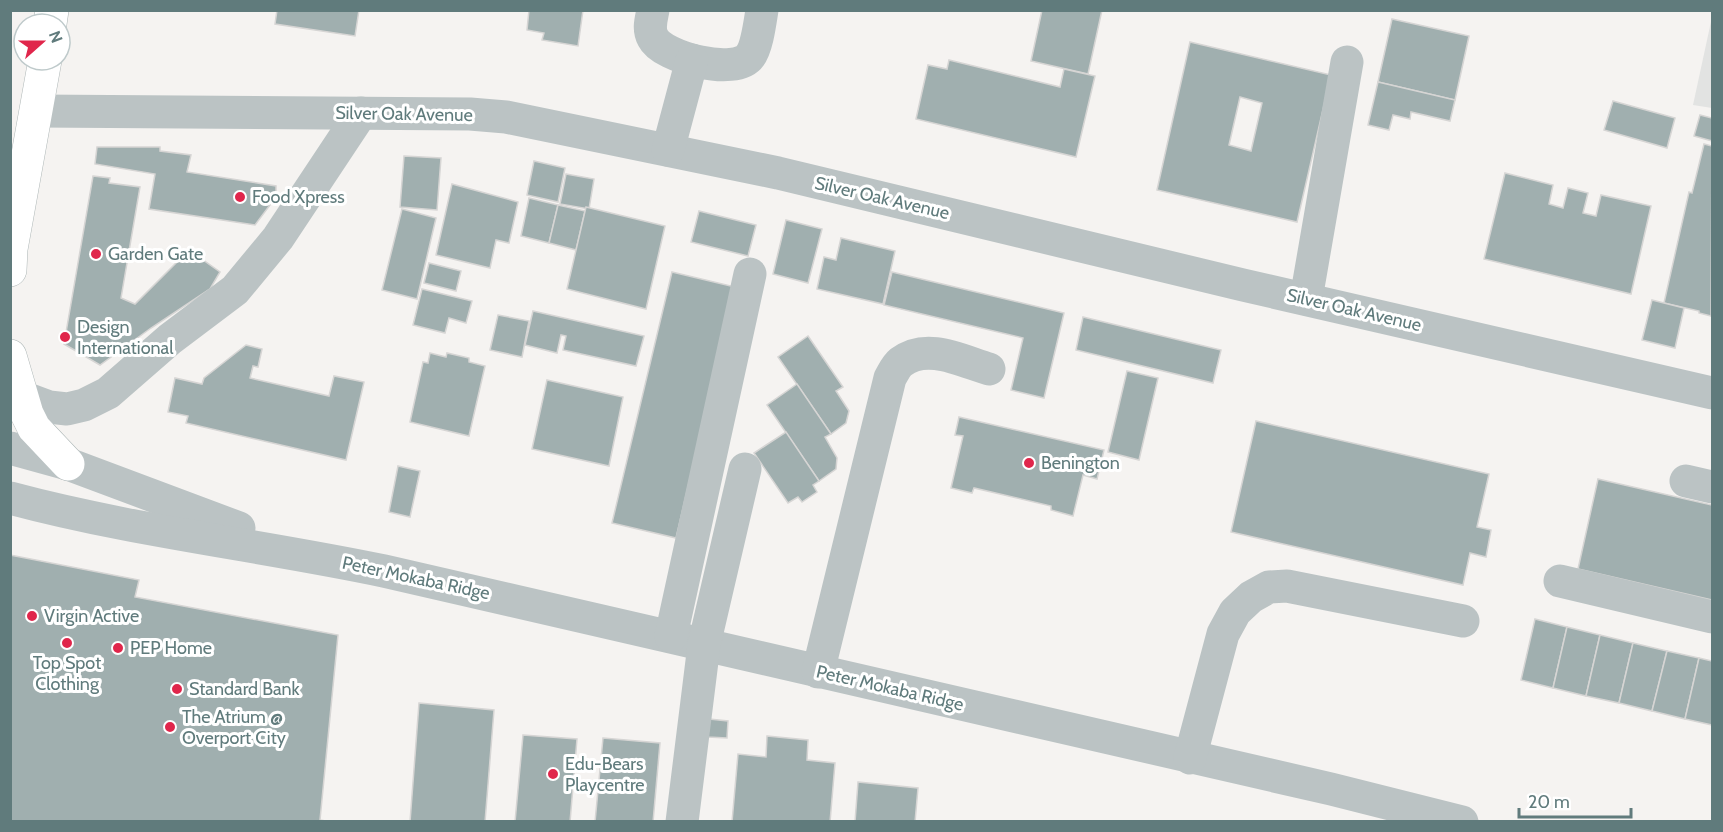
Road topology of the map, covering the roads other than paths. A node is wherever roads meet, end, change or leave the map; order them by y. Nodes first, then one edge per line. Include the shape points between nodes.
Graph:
1 (653, 10) edge
2 (762, 10) edge
3 (692, 60) junction
4 (1347, 62) dead end
5 (43, 72) edge
6 (37, 111) junction
7 (361, 113) junction
8 (668, 150) junction
9 (11, 249) edge
10 (10, 270) edge
11 (750, 274) dead end
12 (1306, 299) junction
13 (10, 356) edge
14 (989, 369) dead end
15 (1713, 393) edge
16 (22, 397) junction
17 (10, 448) edge
18 (68, 464) junction
19 (745, 469) dead end
20 (10, 498) edge
21 (317, 557) junction
22 (1560, 581) dead end
23 (1713, 617) edge
24 (1463, 621) dead end
25 (671, 636) junction
26 (704, 645) junction
27 (818, 672) junction
28 (1190, 758) junction
29 (682, 822) edge
30 (1462, 822) edge

1 - 3 street via 650,30 657,45
2 - 3 street via 751,55 746,60 729,66
3 - 8 street
4 - 12 street
5 - 6 main road
6 - 7 street, Silver Oak Avenue
6 - 9 main road
7 - 8 street, Silver Oak Avenue via 506,117
7 - 16 street via 278,238 235,290 108,393 67,410
8 - 12 street, Silver Oak Avenue
9 - 10 main road
11 - 25 street
12 - 15 street, Silver Oak Avenue
13 - 16 main road
14 - 27 street via 932,352 916,354 900,363 890,378
16 - 18 main road via 34,428
17 - 18 street, Peter Mokaba Ridge
18 - 21 street, Peter Mokaba Ridge
19 - 26 street
20 - 21 street, Peter Mokaba Ridge via 66,513
21 - 25 street, Peter Mokaba Ridge
22 - 23 street
24 - 28 street via 1287,586 1269,587 1235,612 1223,634
25 - 26 street, Peter Mokaba Ridge
26 - 27 street, Peter Mokaba Ridge
26 - 29 street
27 - 28 street, Peter Mokaba Ridge
28 - 30 street, Peter Mokaba Ridge

